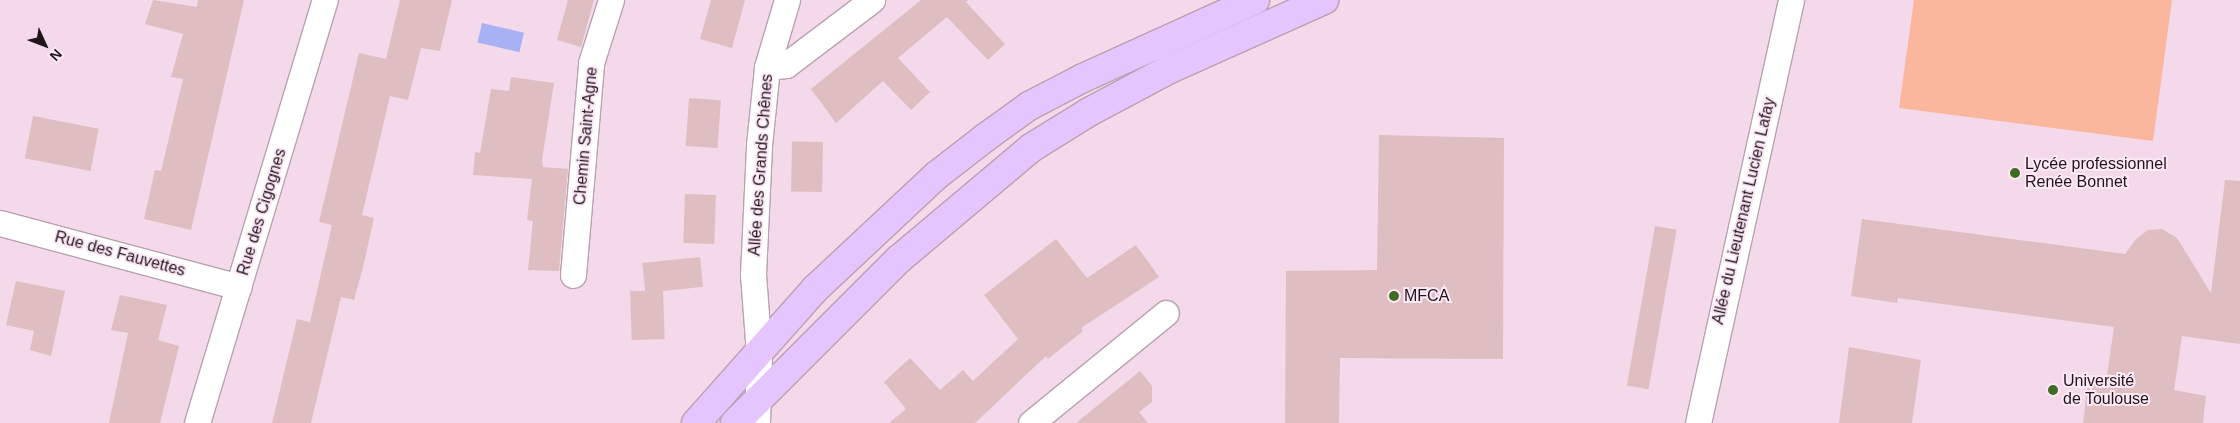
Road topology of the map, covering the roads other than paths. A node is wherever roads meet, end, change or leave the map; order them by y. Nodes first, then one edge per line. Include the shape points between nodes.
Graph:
1 (325, 0) edge
2 (611, 0) edge
3 (787, 0) edge
4 (872, 0) edge
5 (1256, 0) edge
6 (1324, 0) edge
7 (1791, 0) edge
8 (767, 67) junction
9 (0, 223) edge
10 (573, 276) dead end
11 (239, 287) junction
12 (1166, 313) dead end
13 (760, 354) junction
14 (758, 411) edge
15 (197, 423) edge
16 (696, 423) edge
17 (735, 423) edge
18 (1031, 423) edge
19 (1698, 423) edge

1 - 11 street, Rue des Cigognes
2 - 10 street, Chemin Saint-Agne via 592,63
3 - 8 street, Allée des Grands Chênes
4 - 8 street via 786,65
5 - 13 main road via 1083,78 1029,106 936,175 815,289
6 - 14 main road via 1170,69 1089,112 1031,148 898,260
7 - 19 street, Allée du Lieutenant Lucien Lafay
8 - 13 street, Allée des Grands Chênes via 754,206 753,274
9 - 11 street, Rue des Fauvettes
11 - 15 street, Rue des Cigognes
12 - 18 street
13 - 14 street, Allée des Grands Chênes
13 - 16 main road
14 - 17 main road

